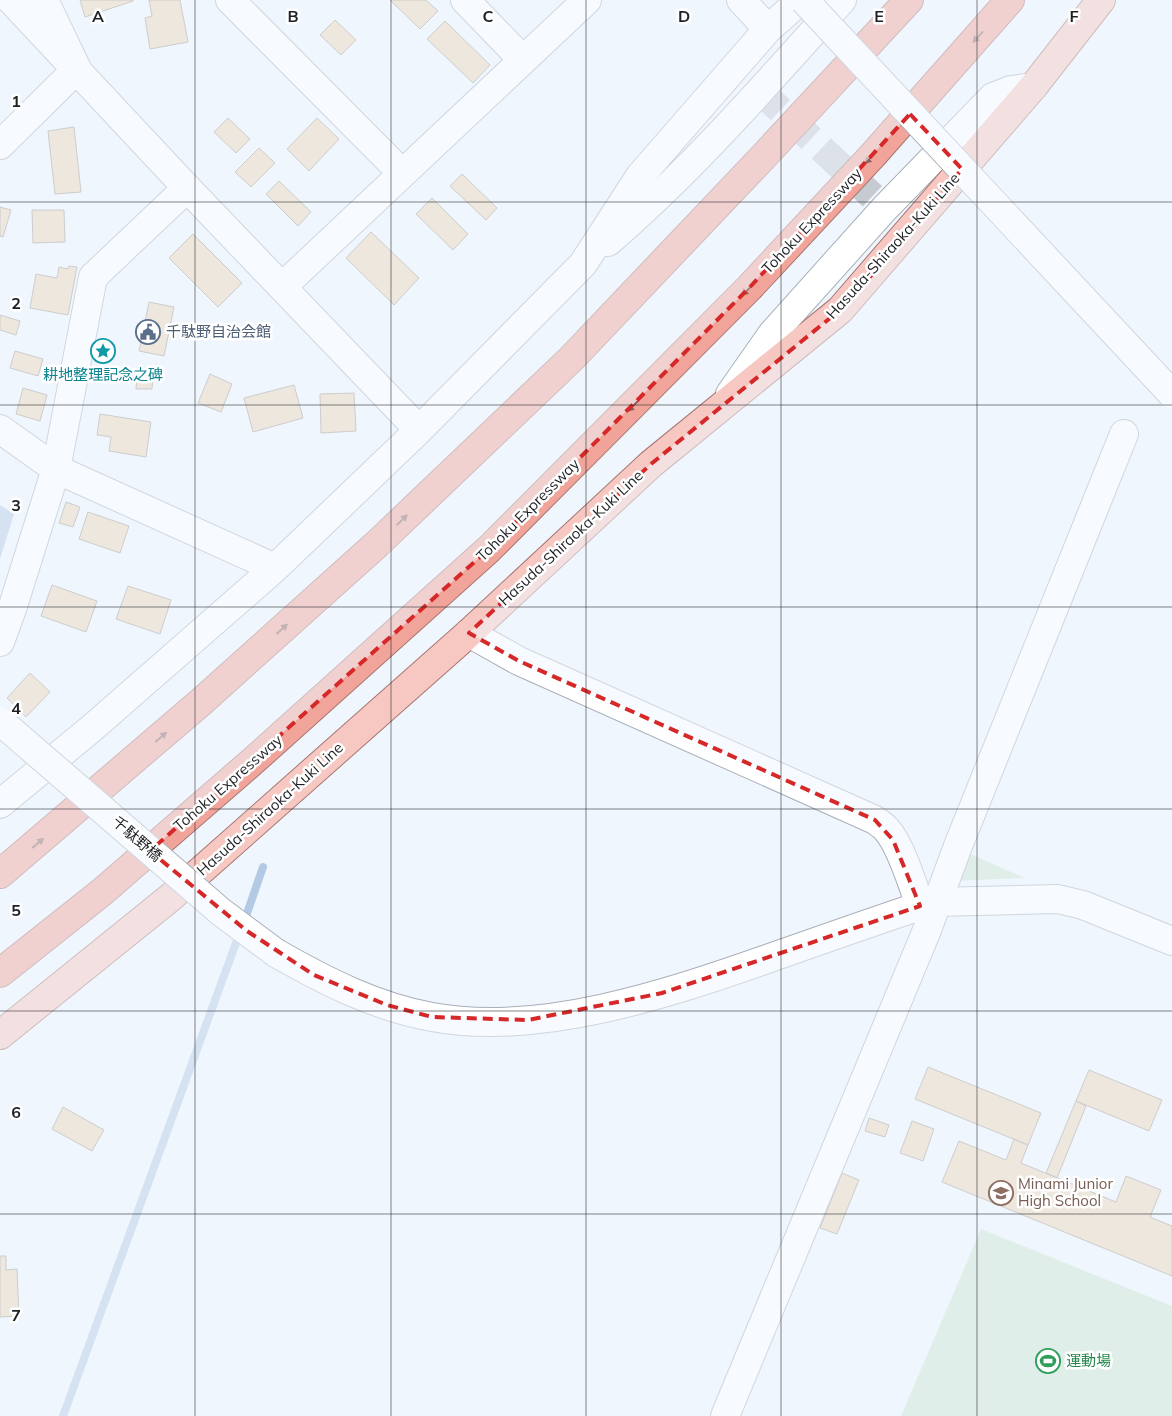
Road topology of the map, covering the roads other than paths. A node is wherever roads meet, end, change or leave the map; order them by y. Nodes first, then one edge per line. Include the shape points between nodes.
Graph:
1 (11, 0) edge
2 (44, 0) edge
3 (230, 0) edge
4 (465, 0) edge
5 (587, 0) edge
6 (741, 0) edge
7 (802, 0) edge
8 (842, 0) edge
9 (909, 0) edge
10 (1010, 0) edge
11 (1101, 0) edge
12 (768, 29) junction
13 (523, 60) junction
14 (77, 69) junction
15 (0, 145) edge
16 (402, 173) junction
17 (187, 188) junction
18 (583, 264) junction
19 (282, 287) junction
20 (1172, 394) edge
21 (0, 428) edge
22 (419, 430) junction
23 (1124, 434) dead end
24 (56, 469) junction
25 (275, 568) junction
26 (469, 633) junction
27 (0, 642) edge
28 (0, 721) edge
29 (0, 804) edge
30 (0, 874) edge
31 (928, 904) junction
32 (1172, 941) edge
33 (0, 972) edge
34 (0, 1036) edge
35 (725, 1416) edge

1 - 14 street
2 - 14 street
3 - 16 street
4 - 13 street
5 - 13 street
6 - 12 street
7 - 12 street
7 - 20 street, bridge
8 - 18 street via 656,200
30 -> 9 highway via 201,702 370,550 572,358
10 -> 33 highway, Tohoku Expressway via 873,155 750,287 489,549 117,880
11 - 26 main road, Hasuda-Shiraoka-Kuki Line via 1033,87 840,310 651,464
12 - 18 street via 640,176
13 - 16 street
14 - 15 street
14 - 17 street
16 - 19 street
17 - 19 street
17 - 24 street via 93,277
18 - 22 street
19 - 22 street
21 - 24 street
22 - 25 street
23 - 31 street
24 - 25 street
24 - 27 street
25 - 29 street
26 - 31 street via 518,661 875,820 887,830
26 - 34 main road, Hasuda-Shiraoka-Kuki Line via 171,897
28 - 31 street, 千駄野橋, bridge via 221,912 276,953 350,991 423,1015 468,1021 528,1020 610,1007 714,977
31 - 32 street, 千駄野橋 via 1058,900 1083,905
31 - 35 street via 923,939

